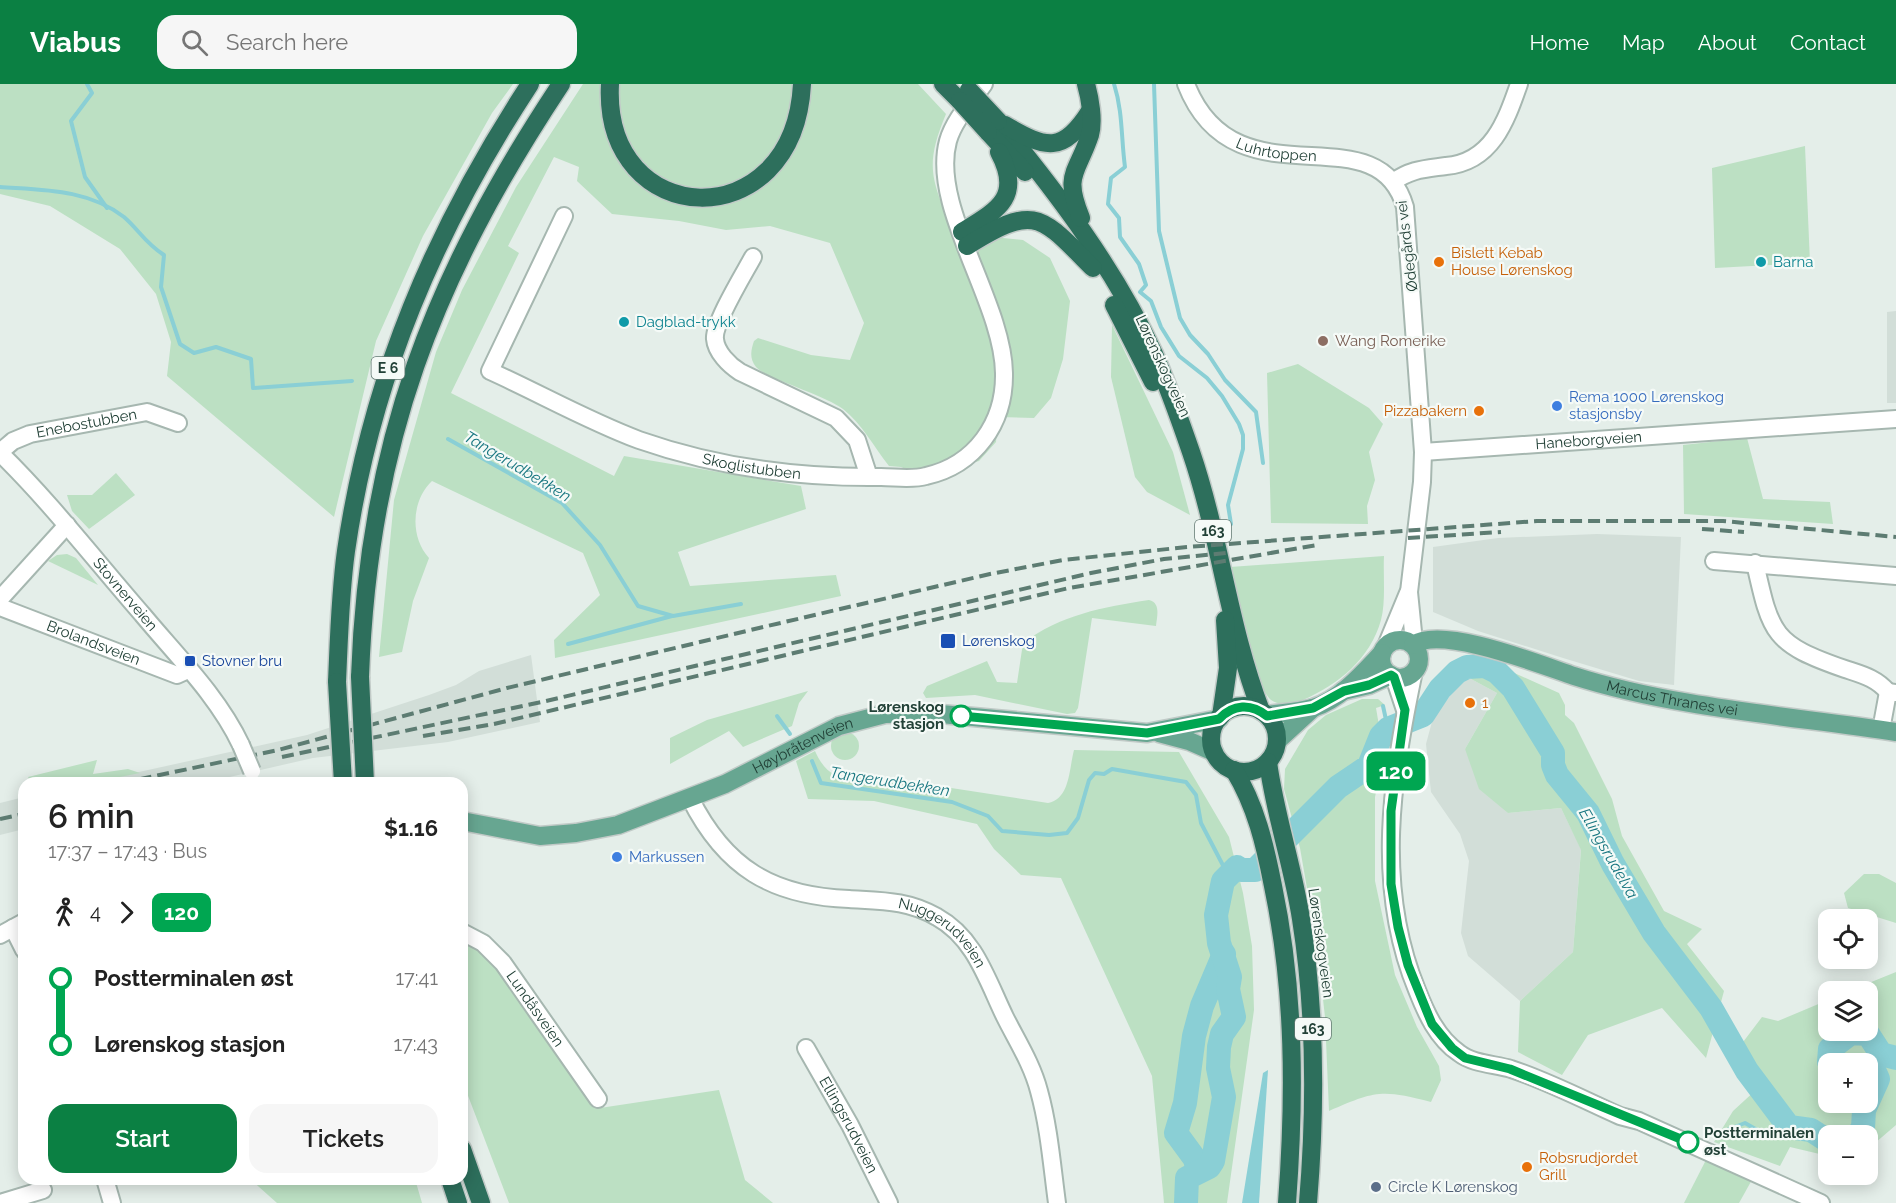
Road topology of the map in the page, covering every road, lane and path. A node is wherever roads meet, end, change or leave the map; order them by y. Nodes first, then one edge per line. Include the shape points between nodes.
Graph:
1 (530, 84) edge
2 (561, 84) edge
3 (610, 84) edge
4 (802, 84) edge
5 (984, 84) edge
6 (1086, 84) edge
7 (1186, 84) edge
8 (1519, 84) edge
9 (951, 85) edge
10 (1090, 111) junction
11 (993, 126) junction
12 (1393, 182) junction
13 (564, 216) dead end
14 (964, 239) junction
15 (753, 257) dead end
16 (1097, 264) junction
17 (1896, 419) edge
18 (178, 423) dead end
19 (1423, 452) junction
20 (0, 453) edge
21 (869, 477) junction
22 (67, 525) junction
23 (1714, 561) dead end
24 (1755, 563) junction
25 (1896, 576) edge
26 (1409, 592) junction
27 (0, 599) edge
28 (0, 607) edge
29 (1455, 642) junction
30 (1412, 644) junction
31 (1384, 650) junction
32 (1416, 668) junction
33 (188, 670) junction
34 (1392, 676) junction
35 (1344, 691) junction
36 (1892, 693) edge
37 (1313, 708) junction
38 (1405, 712) junction
39 (1264, 713) junction
40 (1220, 717) junction
41 (1889, 731) edge
42 (1157, 733) junction
43 (1277, 741) junction
44 (1214, 752) junction
45 (1268, 762) junction
46 (1234, 770) junction
47 (254, 777) edge
48 (343, 777) edge
49 (365, 777) edge
50 (690, 798) junction
51 (468, 822) edge
52 (468, 935) edge
53 (806, 1048) dead end
54 (598, 1099) dead end
55 (468, 1166) edge
56 (107, 1185) edge
57 (452, 1185) edge
58 (43, 1190) dead end
59 (457, 1201) edge
60 (0, 1203) edge
61 (112, 1203) edge
62 (481, 1203) edge
63 (889, 1203) edge
64 (1057, 1203) edge
65 (1287, 1203) edge
66 (1308, 1203) edge
67 (1821, 1203) edge

1 - 48 highway, E 6, bridge via 441,236 393,350 369,431 352,514 341,603 337,682
2 - 49 highway, E 6, bridge via 464,247 432,316 392,438 375,518 364,603 360,677
3 - 4 highway via 612,117 633,164 648,180 666,190 705,198 727,195 748,186 780,158 798,120
5 - 14 street via 952,129 946,154 946,181
6 - 10 highway
7 - 12 street, Luhrtoppen via 1208,122 1235,143 1269,154 1356,160 1373,166
8 - 12 street, Ødegårds vei via 1504,125 1479,155 1456,165 1418,168
9 - 11 highway, Lørenskogveien / 163, bridge
10 - 11 highway via 1074,135 1061,142 1036,141
10 - 16 highway via 1091,132 1073,171 1071,186
11 - 14 highway via 1009,171 1008,189 993,212
11 - 16 highway, Lørenskogveien / 163 via 1036,167
12 - 19 street, Ødegårds vei via 1405,207
13 - 21 street, Skoglistubben via 490,371 638,439 706,460 818,476
14 - 16 highway via 1032,218 1052,227
14 - 21 street, Skoglistubben via 1003,359 998,417 981,443 961,462 924,477
15 - 21 street via 718,325 714,338 717,347 729,365 740,372 842,423 857,440
16 - 39 highway, Lørenskogveien / 163 via 1154,355 1191,452 1246,672
16 - 40 highway, Lørenskogveien / 163 via 1152,379 1193,486 1226,626 1228,668
17 - 19 street, Haneborgveien
18 - 20 street, Enebostubben via 147,412 23,436
19 - 26 street
20 - 22 street, Stovnerveien
22 - 27 street
22 - 33 street, Stovnerveien
23 - 24 street
24 - 25 street
24 - 36 street via 1766,610 1780,637 1806,655 1877,680
26 - 30 street
26 - 31 street
28 - 33 street, Brolandsveien via 177,675
29 - 30 main road, Marcus Thranes vei via 1424,640
29 - 32 main road
29 - 41 main road, Marcus Thranes vei via 1490,647 1632,692
30 - 31 main road via 1395,641
30 - 32 main road via 1418,651
31 - 34 main road via 1382,664
31 - 35 main road
32 - 34 main road via 1407,676
32 - 38 street
33 - 47 street, Stovnerveien, bridge via 223,714
34 - 35 main road
34 - 38 street
35 - 37 main road
36 - 41 street
37 - 39 main road
37 - 43 main road
38 - 67 street via 1390,829 1394,906 1414,984 1432,1024 1446,1042 1465,1058 1510,1069 1639,1121
39 - 40 highway via 1240,707
39 - 43 highway, 163 via 1275,727
40 - 42 main road, Høybråtenveien
40 - 44 highway, 163 via 1212,735
42 - 44 main road, Høybråtenveien
42 - 50 main road, Høybråtenveien via 900,712 851,722
43 - 45 highway
44 - 46 highway, 163
45 - 46 highway via 1248,772
45 - 66 highway, Lørenskogveien / 163 via 1301,919 1312,1010 1315,1106
46 - 65 highway, 163 via 1251,800 1261,832 1285,957 1293,1045
50 - 51 main road, Høybråtenveien via 618,825 556,836 513,833
50 - 64 street, Nuggerudveien via 708,830 726,851 774,885 801,895 907,903 938,917 963,939 980,963 1039,1088
52 - 54 street, Lundåsveien via 483,943 503,963
53 - 63 street, Ellingsrudveien
55 - 62 highway
56 - 61 street
57 - 59 highway
58 - 60 street

